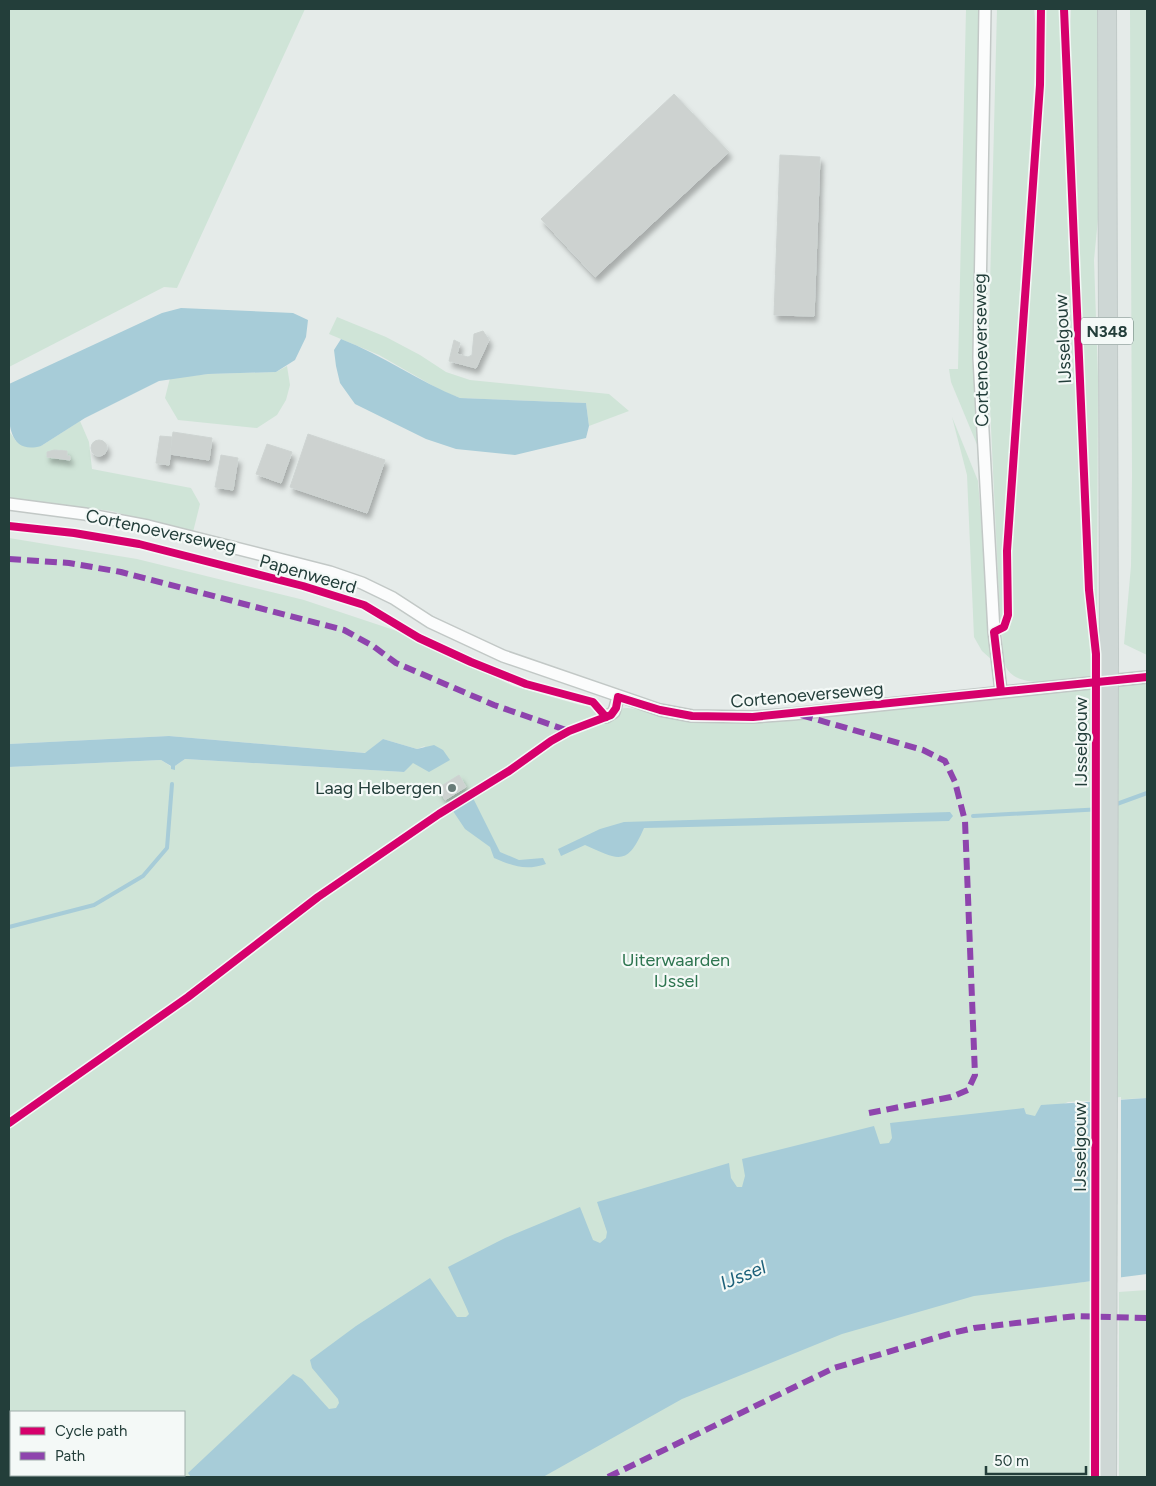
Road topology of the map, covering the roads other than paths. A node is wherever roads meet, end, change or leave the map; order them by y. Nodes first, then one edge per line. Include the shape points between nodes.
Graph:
1 (985, 9) edge
2 (1107, 9) edge
3 (9, 504) edge
4 (1147, 677) edge
5 (1001, 691) junction
6 (618, 697) junction
7 (606, 717) dead end
8 (1107, 1477) edge

1 - 5 street, Cortenoeverseweg via 979,358 992,604
2 - 8 main road, N348, bridge
3 - 6 street, Cortenoeverseweg via 132,523 330,572 393,598 430,622 503,656
4 - 5 street, Cortenoeverseweg
5 - 6 street, Cortenoeverseweg via 753,717 692,716
6 - 7 street via 614,712

